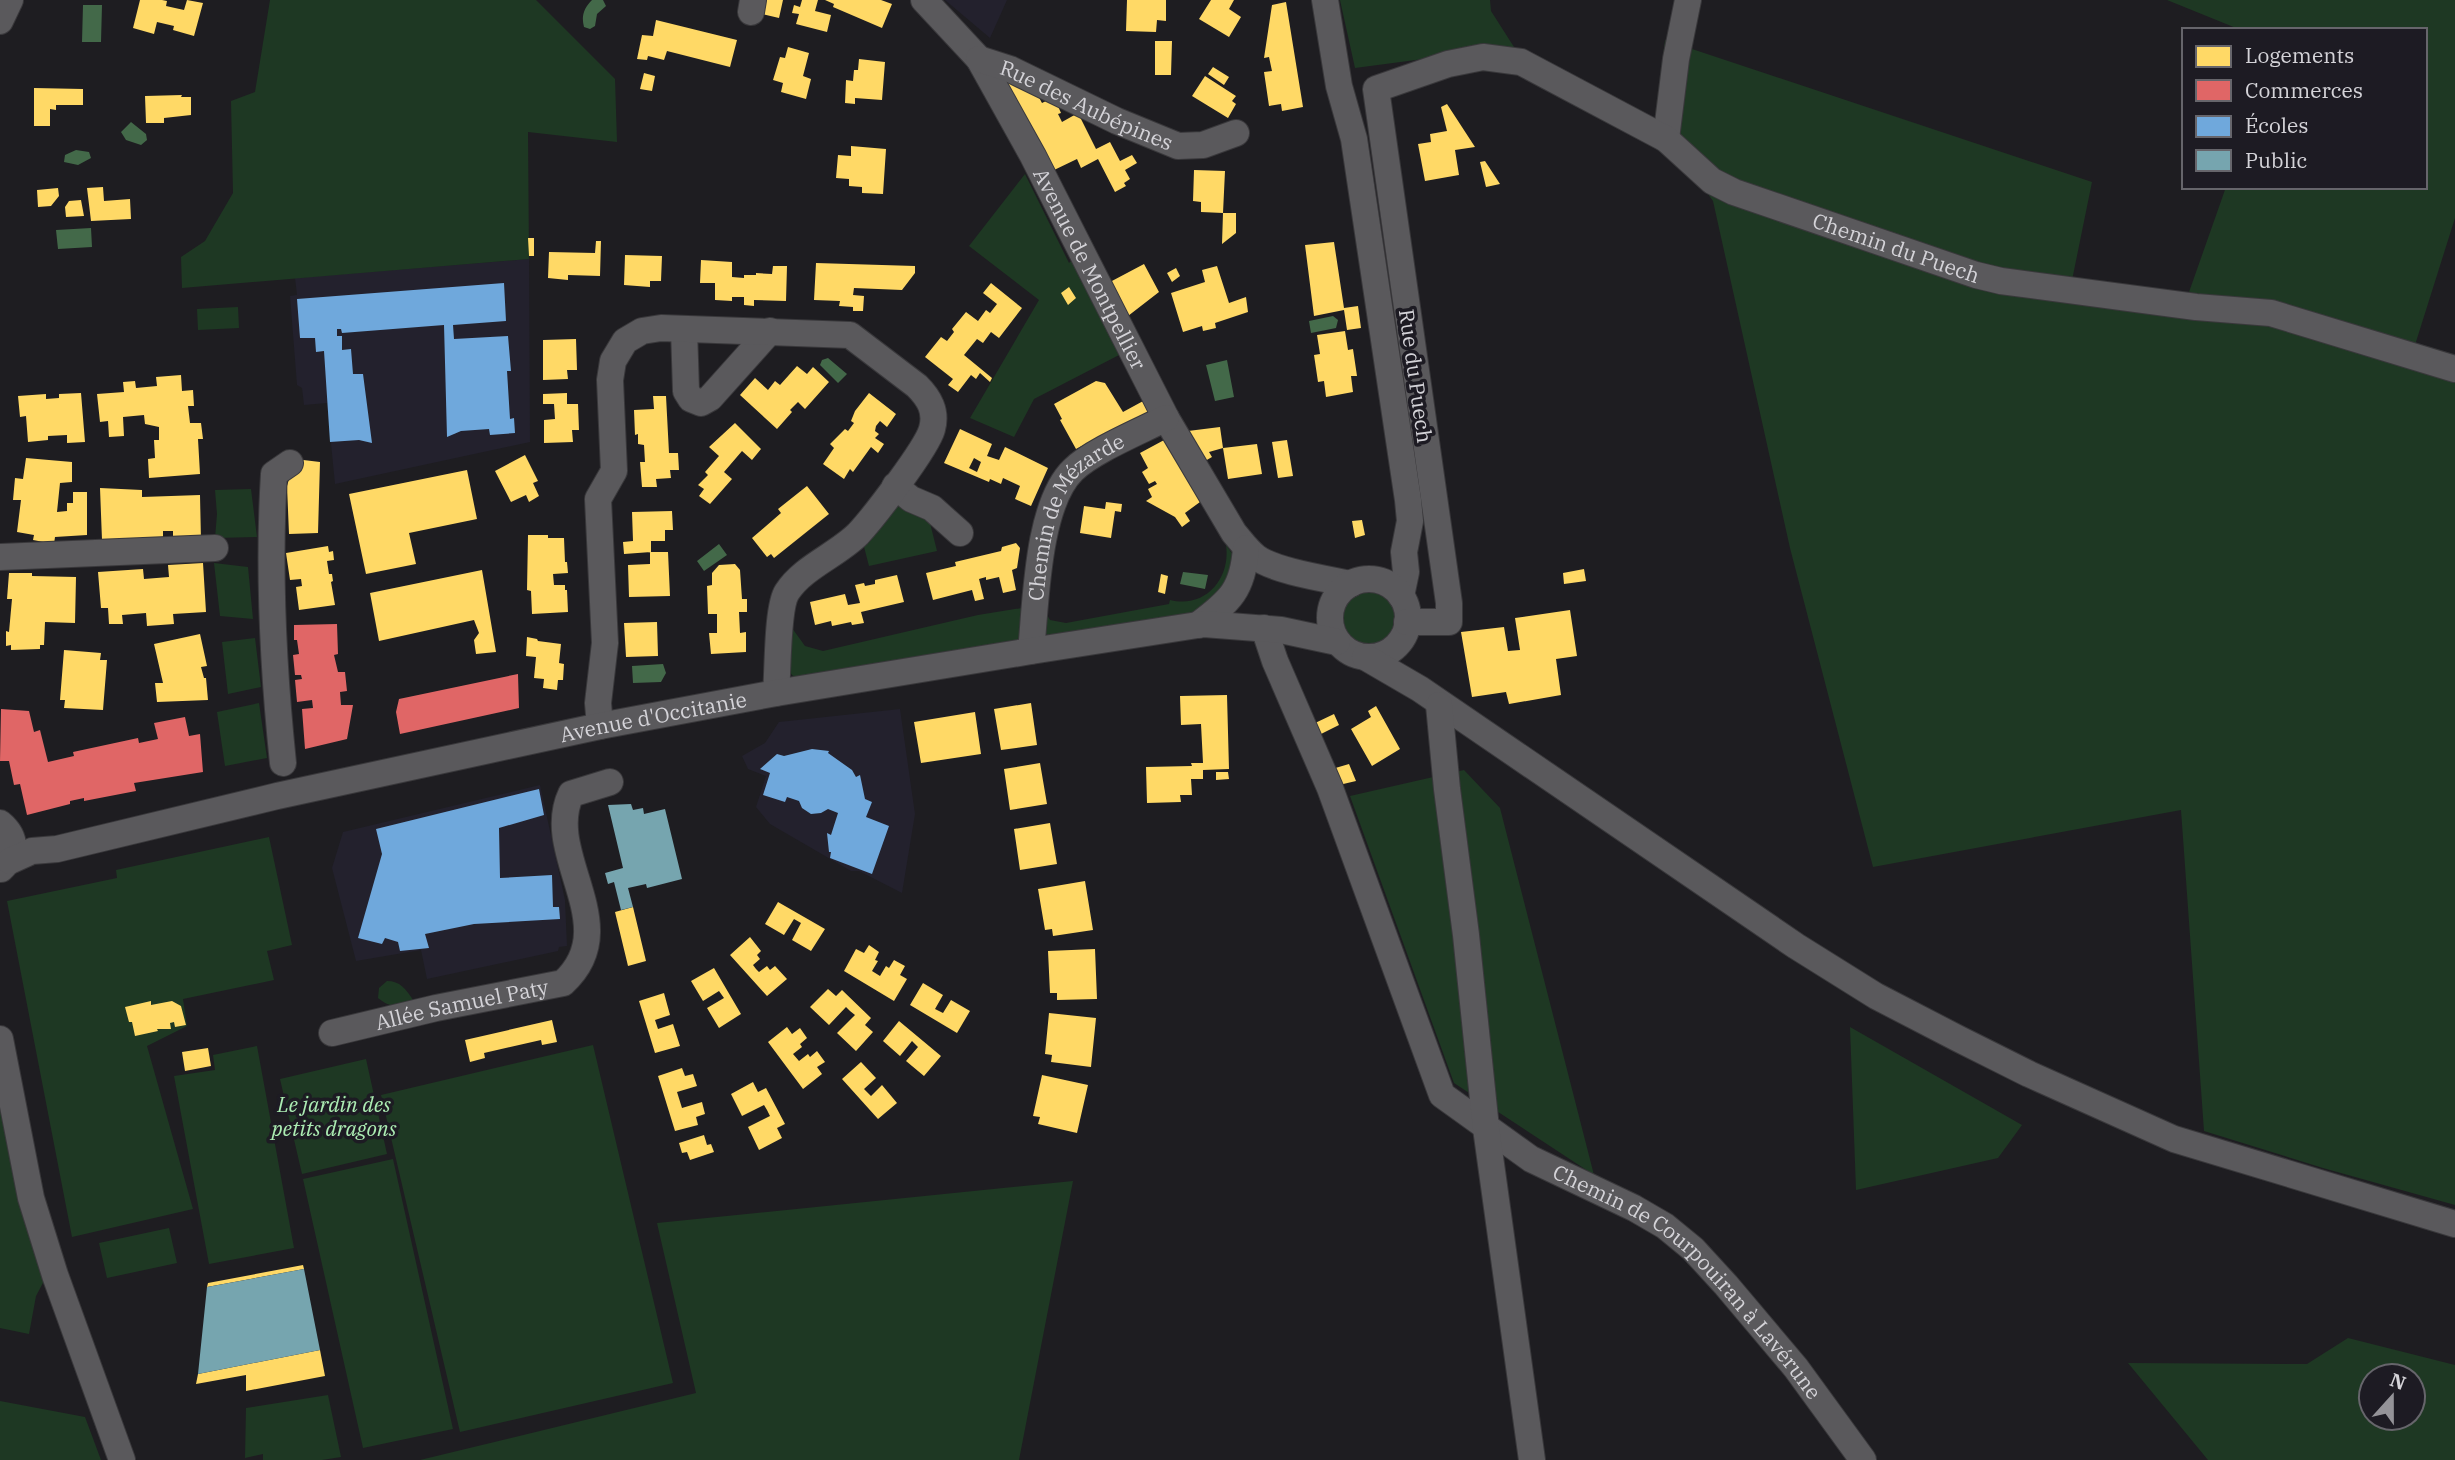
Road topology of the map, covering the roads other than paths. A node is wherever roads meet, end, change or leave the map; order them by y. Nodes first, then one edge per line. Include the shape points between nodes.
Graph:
1 (10, 0) edge
2 (924, 0) edge
3 (1325, 0) edge
4 (1688, 0) edge
5 (0, 21) edge
6 (979, 59) junction
7 (1376, 89) joint
8 (1236, 132) dead end
9 (1665, 139) junction
10 (684, 329) junction
11 (770, 331) junction
12 (2455, 369) edge
13 (1166, 418) junction
14 (290, 463) dead end
15 (895, 486) junction
16 (960, 533) dead end
17 (215, 548) dead end
18 (1246, 548) junction
19 (1404, 552) junction
20 (0, 557) edge
21 (1401, 597) junction
22 (1343, 605) junction
23 (1198, 625) junction
24 (1273, 629) junction
25 (1405, 630) junction
26 (1031, 651) junction
27 (1365, 657) junction
28 (776, 693) junction
29 (1429, 697) junction
30 (600, 726) junction
31 (283, 762) dead end
32 (610, 782) dead end
33 (11, 849) edge
34 (332, 1033) dead end
35 (0, 1039) edge
36 (1486, 1128) junction
37 (2455, 1224) edge
38 (122, 1460) edge
39 (1532, 1460) edge
40 (1863, 1460) edge

1 - 5 street
2 - 6 street, Avenue de Montpellier
3 - 19 street via 1339,86 1354,139 1406,486 1410,521
4 - 9 street
6 - 8 street, Rue des Aubépines via 1178,146 1203,145
6 - 13 street, Avenue de Montpellier
7 - 9 street, Chemin du Puech via 1448,64 1483,57 1507,59 1536,69
7 - 25 street, Rue du Puech via 1448,603 1449,622
9 - 12 street, Chemin du Puech via 1712,181 1734,192 1976,275 2196,307 2271,313
10 - 11 street
10 - 11 street via 686,391 701,403
10 - 30 street via 642,331 625,341 613,361 614,471 598,499 605,643
11 - 15 street via 850,335 926,395 932,407 932,431
13 - 18 street, Avenue de Montpellier
13 - 26 street, Chemin de Mézarde via 1080,464 1066,478 1044,531
14 - 31 street via 274,474 270,592
15 - 16 street via 932,508
15 - 28 street via 857,535 788,589
17 - 20 street
18 - 22 street, Avenue de Montpellier via 1265,562 1304,575
18 - 23 street via 1236,593
19 - 21 street
19 - 22 street
21 - 22 street via 1388,584
21 - 25 street via 1406,609
22 - 24 street, Avenue d'Occitanie
22 - 27 street via 1350,652
23 - 24 street, Avenue d'Occitanie
23 - 26 street, Avenue d'Occitanie
24 - 36 street, Chemin de Courpouiran à Lavérune via 1275,661 1330,788 1442,1095
25 - 27 street via 1386,653
25 - 29 street
26 - 28 street, Avenue d'Occitanie
27 - 29 street
28 - 30 street, Avenue d'Occitanie
29 - 36 street via 1445,777 1466,935
29 - 37 street via 1796,946 1876,996 1959,1039 2175,1139
30 - 33 street, Avenue d'Occitanie via 57,849
32 - 34 street, Allée Samuel Paty via 571,794 566,805 563,825 588,924 581,959 563,983
35 - 38 street via 31,1198
36 - 39 street
36 - 40 street, Chemin de Courpouiran à Lavérune via 1531,1158 1665,1226 1693,1249 1796,1368

